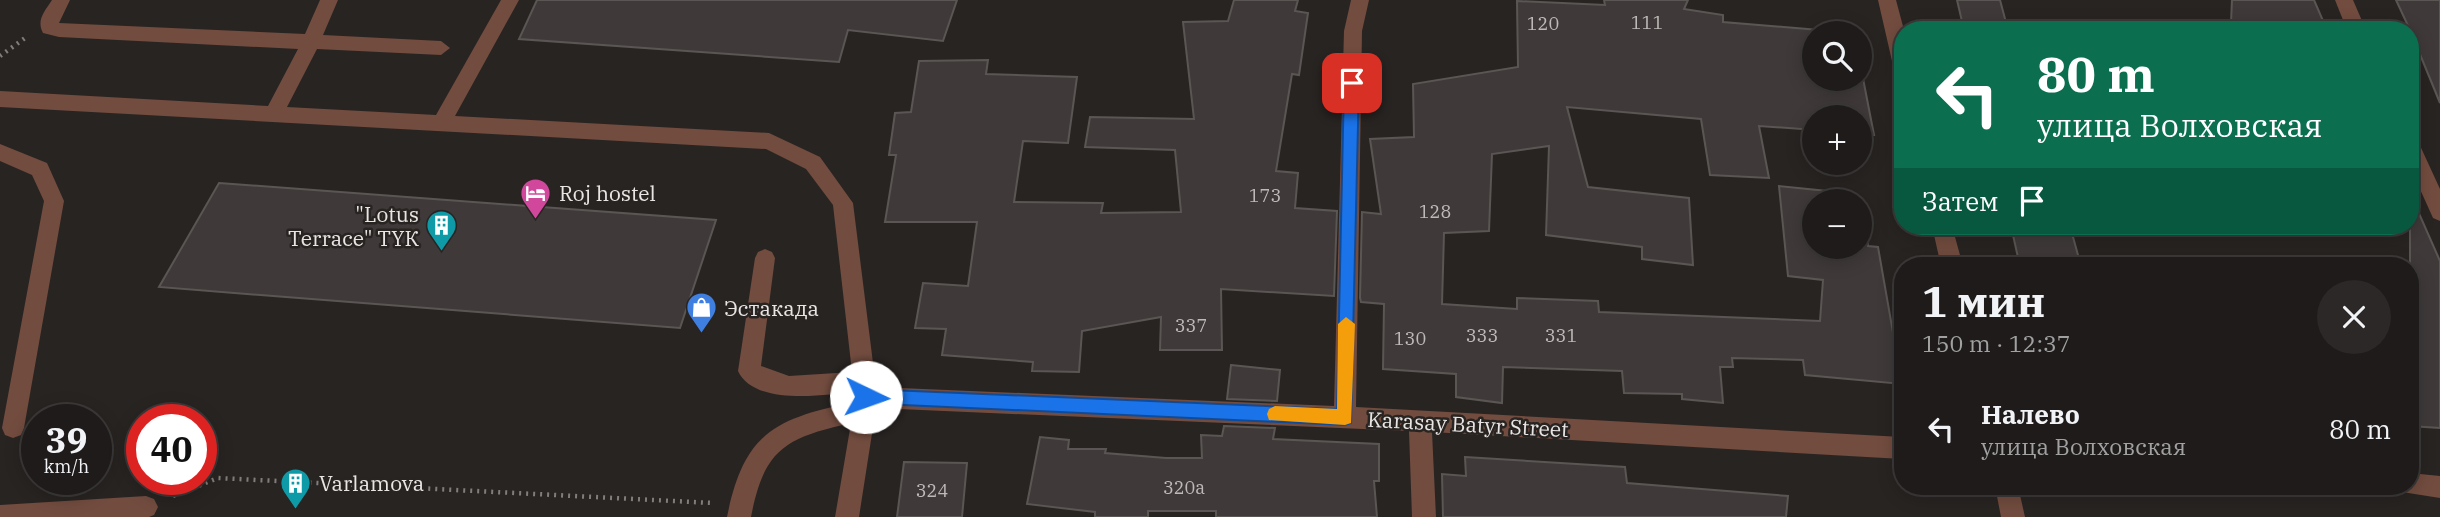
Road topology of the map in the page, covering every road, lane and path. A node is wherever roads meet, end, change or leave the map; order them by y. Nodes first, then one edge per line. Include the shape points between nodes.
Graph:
1 (61, 0) edge
2 (329, 0) edge
3 (510, 0) edge
4 (1360, 0) edge
5 (1887, 0) edge
6 (2344, 0) edge
7 (2353, 21) edge
8 (1894, 28) edge
9 (312, 40) junction
10 (442, 48) dead end
11 (0, 99) edge
12 (274, 113) junction
13 (442, 122) junction
14 (0, 152) edge
15 (2419, 165) edge
16 (2440, 212) edge
17 (1944, 235) edge
18 (1950, 257) edge
19 (765, 258) dead end
20 (864, 396) junction
21 (1345, 417) junction
22 (1420, 421) junction
23 (13, 428) dead end
24 (1894, 448) edge
25 (2419, 485) edge
26 (2440, 487) edge
27 (2008, 495) edge
28 (146, 507) joint
29 (741, 511) edge
30 (0, 516) edge
31 (847, 517) edge
32 (1424, 517) edge
33 (2014, 517) edge

1 - 9 street via 50,28
2 - 9 street
3 - 13 street
4 - 21 street via 1353,31
5 - 8 street
6 - 7 street
9 - 10 street
9 - 12 street
11 - 12 street
12 - 13 street
13 - 20 street via 769,141 813,163 843,204
14 - 23 street via 40,169 54,201
15 - 16 street
17 - 18 street
19 - 20 street via 748,371 763,383
20 - 21 street, Karasay Batyr Street
20 - 29 street via 775,437 749,473
20 - 31 street
21 - 22 street, Karasay Batyr Street
22 - 24 street, Karasay Batyr Street
22 - 32 street
25 - 26 street
27 - 33 street
28 - 29 path via 218,478
28 - 30 street

